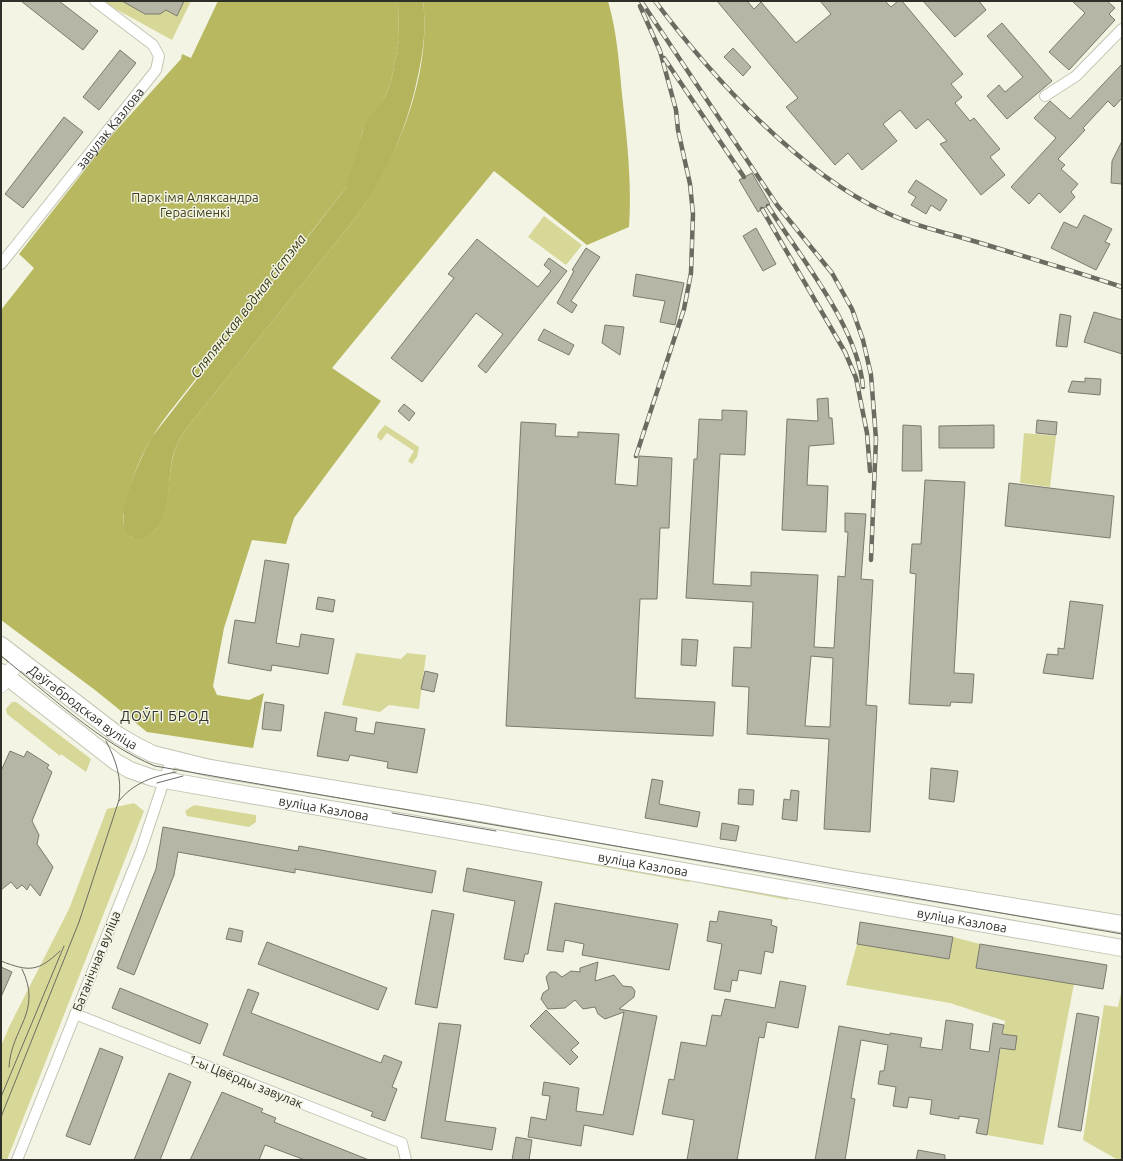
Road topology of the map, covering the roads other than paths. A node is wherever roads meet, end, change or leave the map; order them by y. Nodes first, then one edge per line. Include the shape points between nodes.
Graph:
1 (95, 1) edge
2 (1122, 30) edge
3 (1045, 96) dead end
4 (1, 264) edge
5 (1, 645) edge
6 (19, 660) junction
7 (3, 678) edge
8 (171, 760) junction
9 (164, 780) junction
10 (1122, 924) edge
11 (1122, 948) edge
12 (75, 1014) junction
13 (17, 1160) edge
14 (406, 1160) edge

1 - 4 street, завулак Казлова via 153,45 159,56 156,70
2 - 3 street via 1076,76
5 - 6 main road, Даўгабродская вуліца
6 - 7 main road
6 - 8 main road, Даўгабродская вуліца via 118,735 153,754
7 - 9 main road, Даўгабродская вуліца via 116,762 142,775
8 - 9 street, Батанічная вуліца
8 - 10 main road, вуліца Казлова via 832,877
9 - 11 main road, вуліца Казлова
9 - 12 street, Батанічная вуліца via 141,850
12 - 13 street, Батанічная вуліца
12 - 14 street, 1-ы Цвёрды завулак via 402,1144

